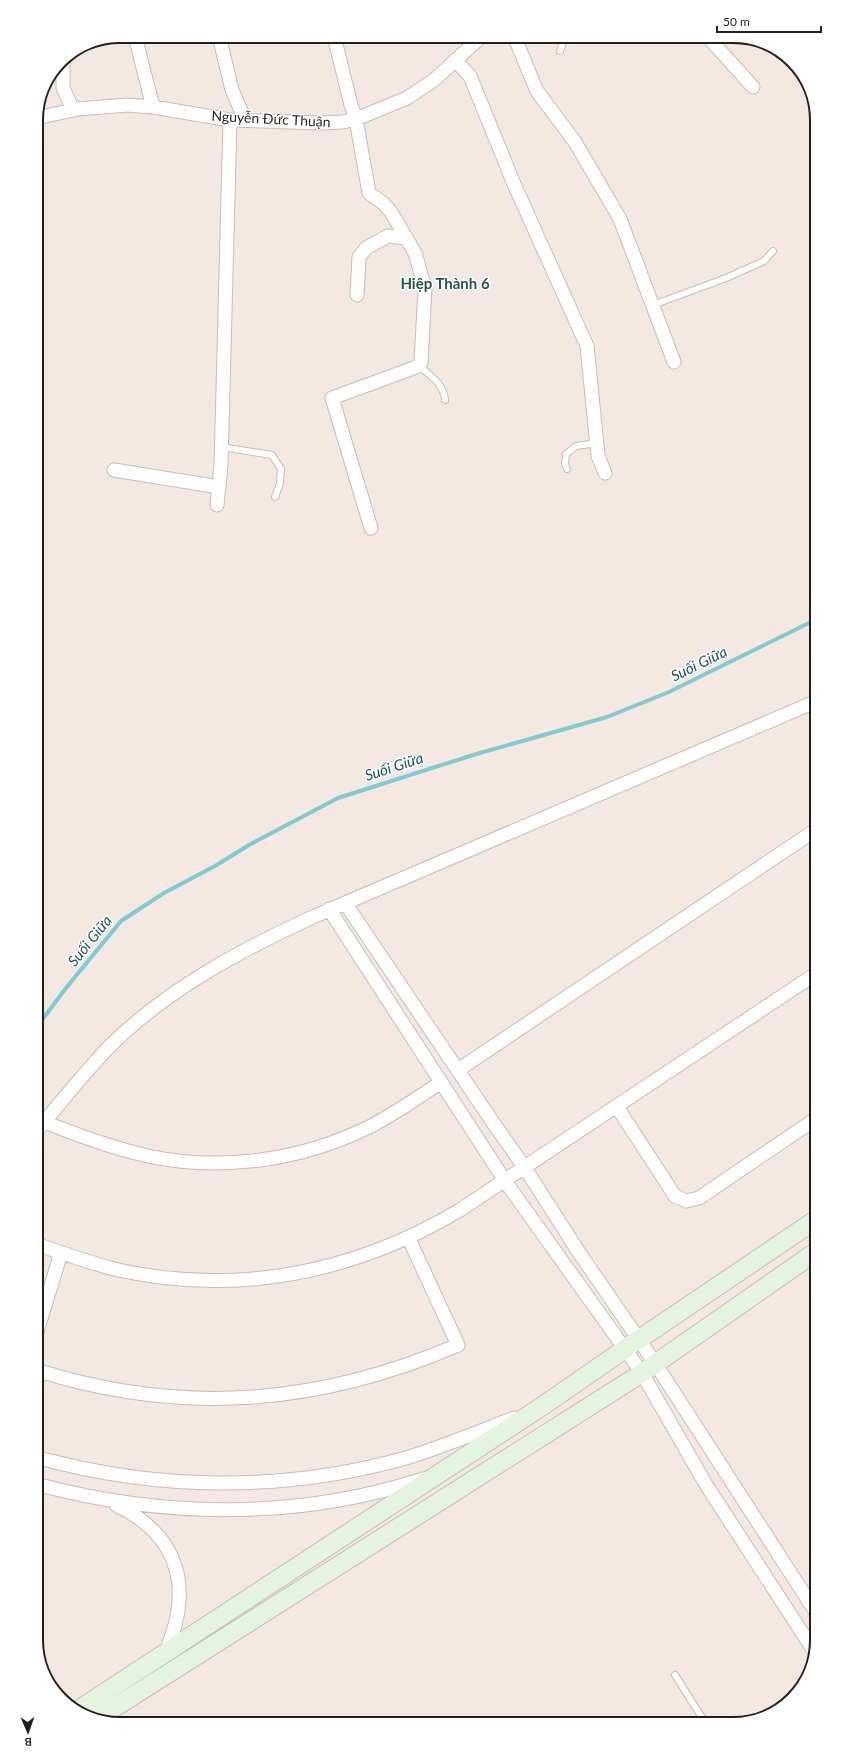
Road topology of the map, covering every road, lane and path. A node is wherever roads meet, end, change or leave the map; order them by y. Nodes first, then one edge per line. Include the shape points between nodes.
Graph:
1 (137, 43) edge
2 (221, 43) edge
3 (336, 43) edge
4 (474, 43) edge
5 (517, 43) edge
6 (563, 43) edge
7 (713, 43) edge
8 (560, 51) dead end
9 (456, 60) junction
10 (63, 68) edge
11 (753, 87) dead end
12 (153, 107) junction
13 (73, 110) junction
14 (43, 116) edge
15 (356, 119) junction
16 (230, 120) junction
17 (245, 120) junction
18 (406, 238) junction
19 (772, 251) dead end
20 (358, 295) dead end
21 (653, 305) junction
22 (674, 362) dead end
23 (419, 366) junction
24 (444, 400) dead end
25 (597, 443) junction
26 (222, 447) junction
27 (567, 468) dead end
28 (114, 470) dead end
29 (605, 473) dead end
30 (219, 487) junction
31 (274, 497) dead end
32 (217, 506) dead end
33 (371, 528) dead end
34 (810, 704) edge
35 (810, 834) edge
36 (345, 903) junction
37 (329, 909) junction
38 (810, 978) edge
39 (458, 1070) junction
40 (441, 1082) junction
41 (617, 1107) junction
42 (43, 1123) edge
43 (810, 1123) edge
44 (43, 1128) edge
45 (525, 1168) junction
46 (505, 1181) junction
47 (810, 1224) edge
48 (409, 1238) junction
49 (43, 1247) edge
50 (61, 1253) junction
51 (810, 1256) edge
52 (43, 1312) edge
53 (632, 1345) junction
54 (648, 1368) junction
55 (43, 1372) edge
56 (541, 1407) junction
57 (43, 1459) edge
58 (437, 1475) junction
59 (43, 1486) edge
60 (99, 1499) junction
61 (810, 1604) edge
62 (810, 1644) edge
63 (165, 1653) junction
64 (675, 1675) dead end
65 (82, 1707) edge
66 (103, 1715) edge
67 (702, 1717) edge

1 - 12 street
2 - 17 street via 232,90
3 - 15 street
4 - 9 street, Nguyễn Đức Thuận
5 - 21 street via 537,91 575,142 620,219
6 - 8 lane
7 - 11 street
9 - 15 street, Nguyễn Đức Thuận via 434,80 407,98
9 - 25 street via 470,76 514,184 586,346
10 - 13 street via 63,88
12 - 13 street, Nguyễn Đức Thuận via 127,105
12 - 16 street, Nguyễn Đức Thuận
13 - 14 street, Nguyễn Đức Thuận
15 - 17 street, Nguyễn Đức Thuận via 320,123
15 - 18 street via 369,193 391,212
16 - 17 street, Nguyễn Đức Thuận
16 - 26 street
18 - 20 street via 388,236 366,248 359,257
18 - 23 street via 415,253 425,288
19 - 21 lane via 764,261
21 - 22 street
23 - 24 lane via 436,380 444,393
23 - 33 street via 332,398
25 - 27 lane via 576,446 566,454
25 - 29 street via 598,456
26 - 30 street
26 - 31 lane via 272,456 281,469 280,483
28 - 30 street
30 - 32 street
34 - 36 street
35 - 39 street
36 - 37 street
36 - 39 street
37 - 40 street
37 - 42 street via 247,948 212,968 161,1003 110,1046
38 - 41 street
39 - 45 street
40 - 44 street via 390,1115 348,1136 303,1151 256,1160 202,1162 149,1156
40 - 46 street
41 - 43 street via 675,1196 686,1201 699,1198
41 - 45 street
45 - 46 street
45 - 53 street via 578,1251
46 - 48 street
46 - 53 street
47 - 53 street
48 - 50 street via 361,1258 307,1272 280,1277 224,1281 142,1274 114,1269
48 - 55 street via 458,1345 399,1368 338,1386 260,1397 212,1399 118,1390
49 - 50 street
50 - 52 street
51 - 54 street
53 - 54 street
53 - 56 street
54 - 61 street
54 - 62 street via 705,1483
54 - 66 street
56 - 57 street via 406,1458 294,1480 180,1483 104,1473
56 - 58 street
58 - 60 street via 336,1500 257,1509 178,1508
58 - 63 street
59 - 60 street
60 - 63 street via 139,1518 159,1537 172,1558 179,1579 180,1602 175,1628
63 - 65 street
64 - 67 lane

